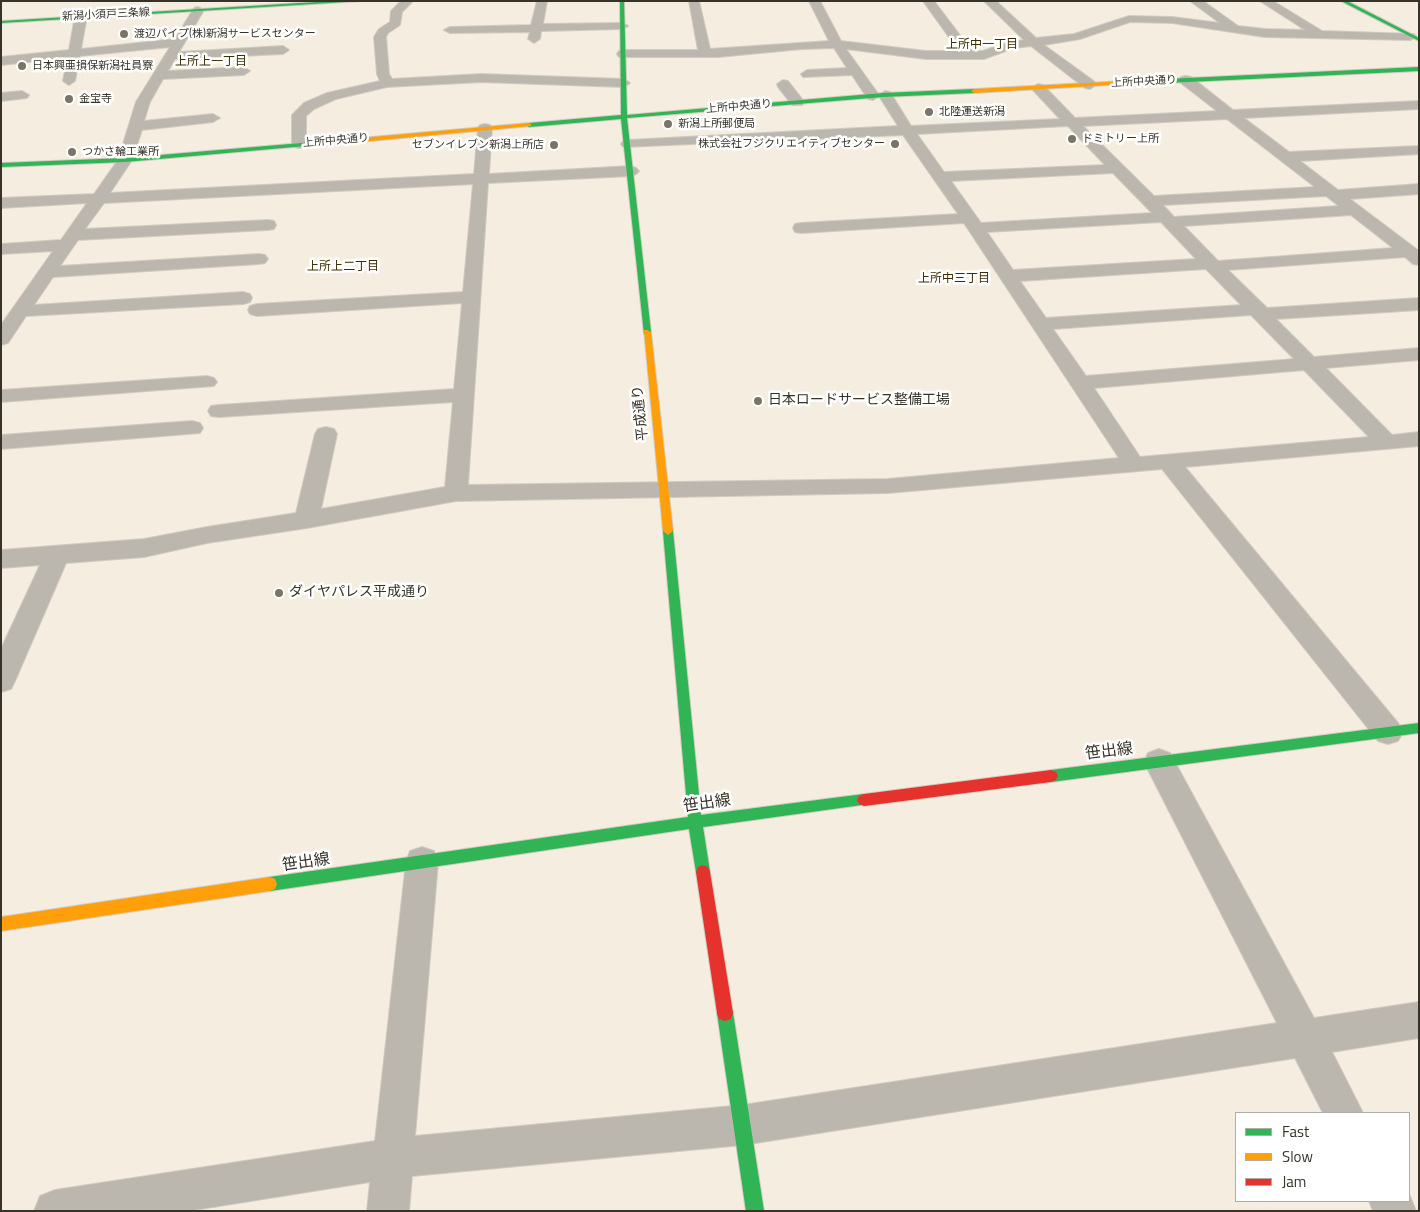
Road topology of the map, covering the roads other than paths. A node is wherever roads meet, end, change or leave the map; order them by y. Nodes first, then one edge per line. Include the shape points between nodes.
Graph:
1 (361, 1) edge
2 (408, 1) edge
3 (542, 1) edge
4 (622, 1) edge
5 (694, 1) edge
6 (814, 1) edge
7 (928, 1) edge
8 (989, 1) edge
9 (1195, 1) edge
10 (1265, 1) edge
11 (1343, 1) edge
12 (1134, 6) dead end
13 (198, 10) junction
14 (81, 16) junction
15 (1153, 19) junction
16 (1, 22) edge
17 (622, 26) junction
18 (1238, 29) junction
19 (450, 30) dead end
20 (535, 33) junction
21 (1321, 35) junction
22 (1413, 35) edge
23 (198, 39) dead end
24 (179, 41) junction
25 (1034, 43) junction
26 (837, 44) junction
27 (283, 50) dead end
28 (705, 52) junction
29 (75, 53) junction
30 (623, 54) junction
31 (968, 55) junction
32 (171, 56) junction
33 (1, 61) edge
34 (1419, 69) edge
35 (244, 70) dead end
36 (855, 71) junction
37 (806, 74) dead end
38 (160, 75) junction
39 (1186, 80) junction
40 (69, 81) dead end
41 (387, 83) junction
42 (624, 83) junction
43 (783, 84) dead end
44 (1090, 85) junction
45 (1038, 88) junction
46 (22, 95) dead end
47 (879, 95) junction
48 (1, 97) edge
49 (798, 102) junction
50 (1419, 105) edge
51 (1232, 114) junction
52 (624, 116) junction
53 (213, 118) dead end
54 (1071, 122) junction
55 (135, 126) junction
56 (485, 128) junction
57 (907, 130) junction
58 (299, 144) junction
59 (628, 144) junction
60 (1419, 150) edge
61 (1286, 157) junction
62 (125, 160) junction
63 (1, 165) edge
64 (1110, 169) dead end
65 (630, 170) junction
66 (481, 178) junction
67 (941, 178) junction
68 (1419, 189) edge
69 (1332, 193) junction
70 (98, 198) junction
71 (1151, 201) junction
72 (1, 203) edge
73 (1354, 210) junction
74 (1168, 219) junction
75 (971, 223) junction
76 (268, 225) dead end
77 (801, 228) dead end
78 (70, 240) junction
79 (1, 249) edge
80 (1414, 256) edge
81 (259, 258) dead end
82 (1213, 264) junction
83 (48, 272) junction
84 (1008, 276) junction
85 (472, 297) junction
86 (20, 304) junction
87 (1419, 304) edge
88 (1260, 311) junction
89 (1040, 324) junction
90 (1, 339) edge
91 (1419, 354) edge
92 (1310, 362) junction
93 (207, 382) dead end
94 (1079, 383) junction
95 (464, 395) junction
96 (1, 396) edge
97 (219, 411) dead end
98 (192, 428) dead end
99 (326, 434) dead end
100 (1419, 439) edge
101 (1, 442) edge
102 (1387, 442) junction
103 (1168, 461) junction
104 (1134, 464) junction
105 (664, 489) junction
106 (456, 493) junction
107 (306, 520) junction
108 (57, 554) junction
109 (1, 559) edge
110 (1, 682) edge
111 (1419, 728) edge
112 (1388, 732) junction
113 (1159, 762) junction
114 (695, 822) junction
115 (422, 862) junction
116 (1, 924) edge
117 (1419, 1020) edge
118 (1304, 1037) junction
119 (1343, 1112) edge
120 (744, 1125) junction
121 (393, 1158) junction
122 (54, 1211) edge
123 (388, 1211) edge
124 (755, 1211) edge

1 - 13 street, 新潟小須戸三条線
2 - 41 street via 398,11 396,23 383,31 380,37 383,74
3 - 20 street
4 - 17 street, 平成通り
5 - 28 street
6 - 26 street
7 - 31 street
8 - 25 street
9 - 18 street
10 - 21 street
11 - 22 street
12 - 15 street
13 - 14 street, 新潟小須戸三条線
13 - 24 street
14 - 16 street, 新潟小須戸三条線
14 - 29 street
15 - 18 street
15 - 25 street via 1129,19 1076,37
17 - 20 street
17 - 30 street, 平成通り
18 - 21 street via 1265,34
19 - 20 street
21 - 22 street
23 - 24 street
24 - 29 street
24 - 32 street
25 - 31 street via 1012,45 984,55
25 - 44 street
26 - 28 street
26 - 31 street via 913,54
26 - 36 street
27 - 32 street
28 - 30 street
29 - 33 street
29 - 40 street
30 - 42 street, 平成通り
32 - 38 street
34 - 39 street, 上所中央通り
35 - 38 street
36 - 37 street
36 - 47 street
38 - 55 street via 143,102
39 - 44 street, 上所中央通り
39 - 51 street
41 - 42 street via 482,78
41 - 58 street via 332,96 309,106 299,114
42 - 52 street, 平成通り
43 - 49 street
44 - 45 street, 上所中央通り
45 - 47 street, 上所中央通り
45 - 54 street
46 - 48 street
47 - 49 street, 上所中央通り
47 - 57 street
49 - 52 street, 上所中央通り
50 - 51 street
51 - 54 street
51 - 61 street
52 - 56 street, 上所中央通り
52 - 59 street, 平成通り
53 - 55 street
54 - 57 street
54 - 71 street
55 - 62 street
56 - 58 street, 上所中央通り
56 - 66 street
57 - 59 street
57 - 67 street
58 - 62 street, 上所中央通り
59 - 65 street, 平成通り
60 - 61 street
61 - 69 street
62 - 63 street, 上所中央通り
62 - 70 street
64 - 67 street
65 - 66 street
65 - 105 street, 平成通り
66 - 70 street
66 - 85 street
67 - 75 street
68 - 69 street
69 - 71 street
69 - 73 street
70 - 72 street
70 - 78 street
71 - 74 street
73 - 74 street
73 - 80 street
74 - 75 street
74 - 82 street
75 - 77 street
75 - 84 street
76 - 78 street
78 - 79 street
78 - 83 street
80 - 82 street
81 - 83 street
82 - 84 street
82 - 88 street
83 - 86 street
84 - 89 street
85 - 86 street via 250,304
85 - 95 street
86 - 90 street
87 - 88 street
88 - 89 street
88 - 92 street
89 - 94 street
91 - 92 street
92 - 94 street
92 - 102 street
93 - 96 street
94 - 104 street
95 - 97 street
95 - 106 street
98 - 101 street
99 - 107 street
100 - 102 street
102 - 103 street
103 - 104 street
103 - 112 street
104 - 105 street via 888,486
105 - 106 street
105 - 114 street, 平成通り
106 - 107 street
107 - 108 street via 144,548
108 - 109 street
108 - 110 street
111 - 112 street, 笹出線
112 - 113 street, 笹出線
113 - 114 street, 笹出線
113 - 118 street
114 - 115 street, 笹出線
114 - 120 street, 平成通り
115 - 116 street, 笹出線
115 - 121 street
117 - 118 street
118 - 119 street
118 - 120 street
120 - 121 street
120 - 124 street, 平成通り
121 - 122 street
121 - 123 street

